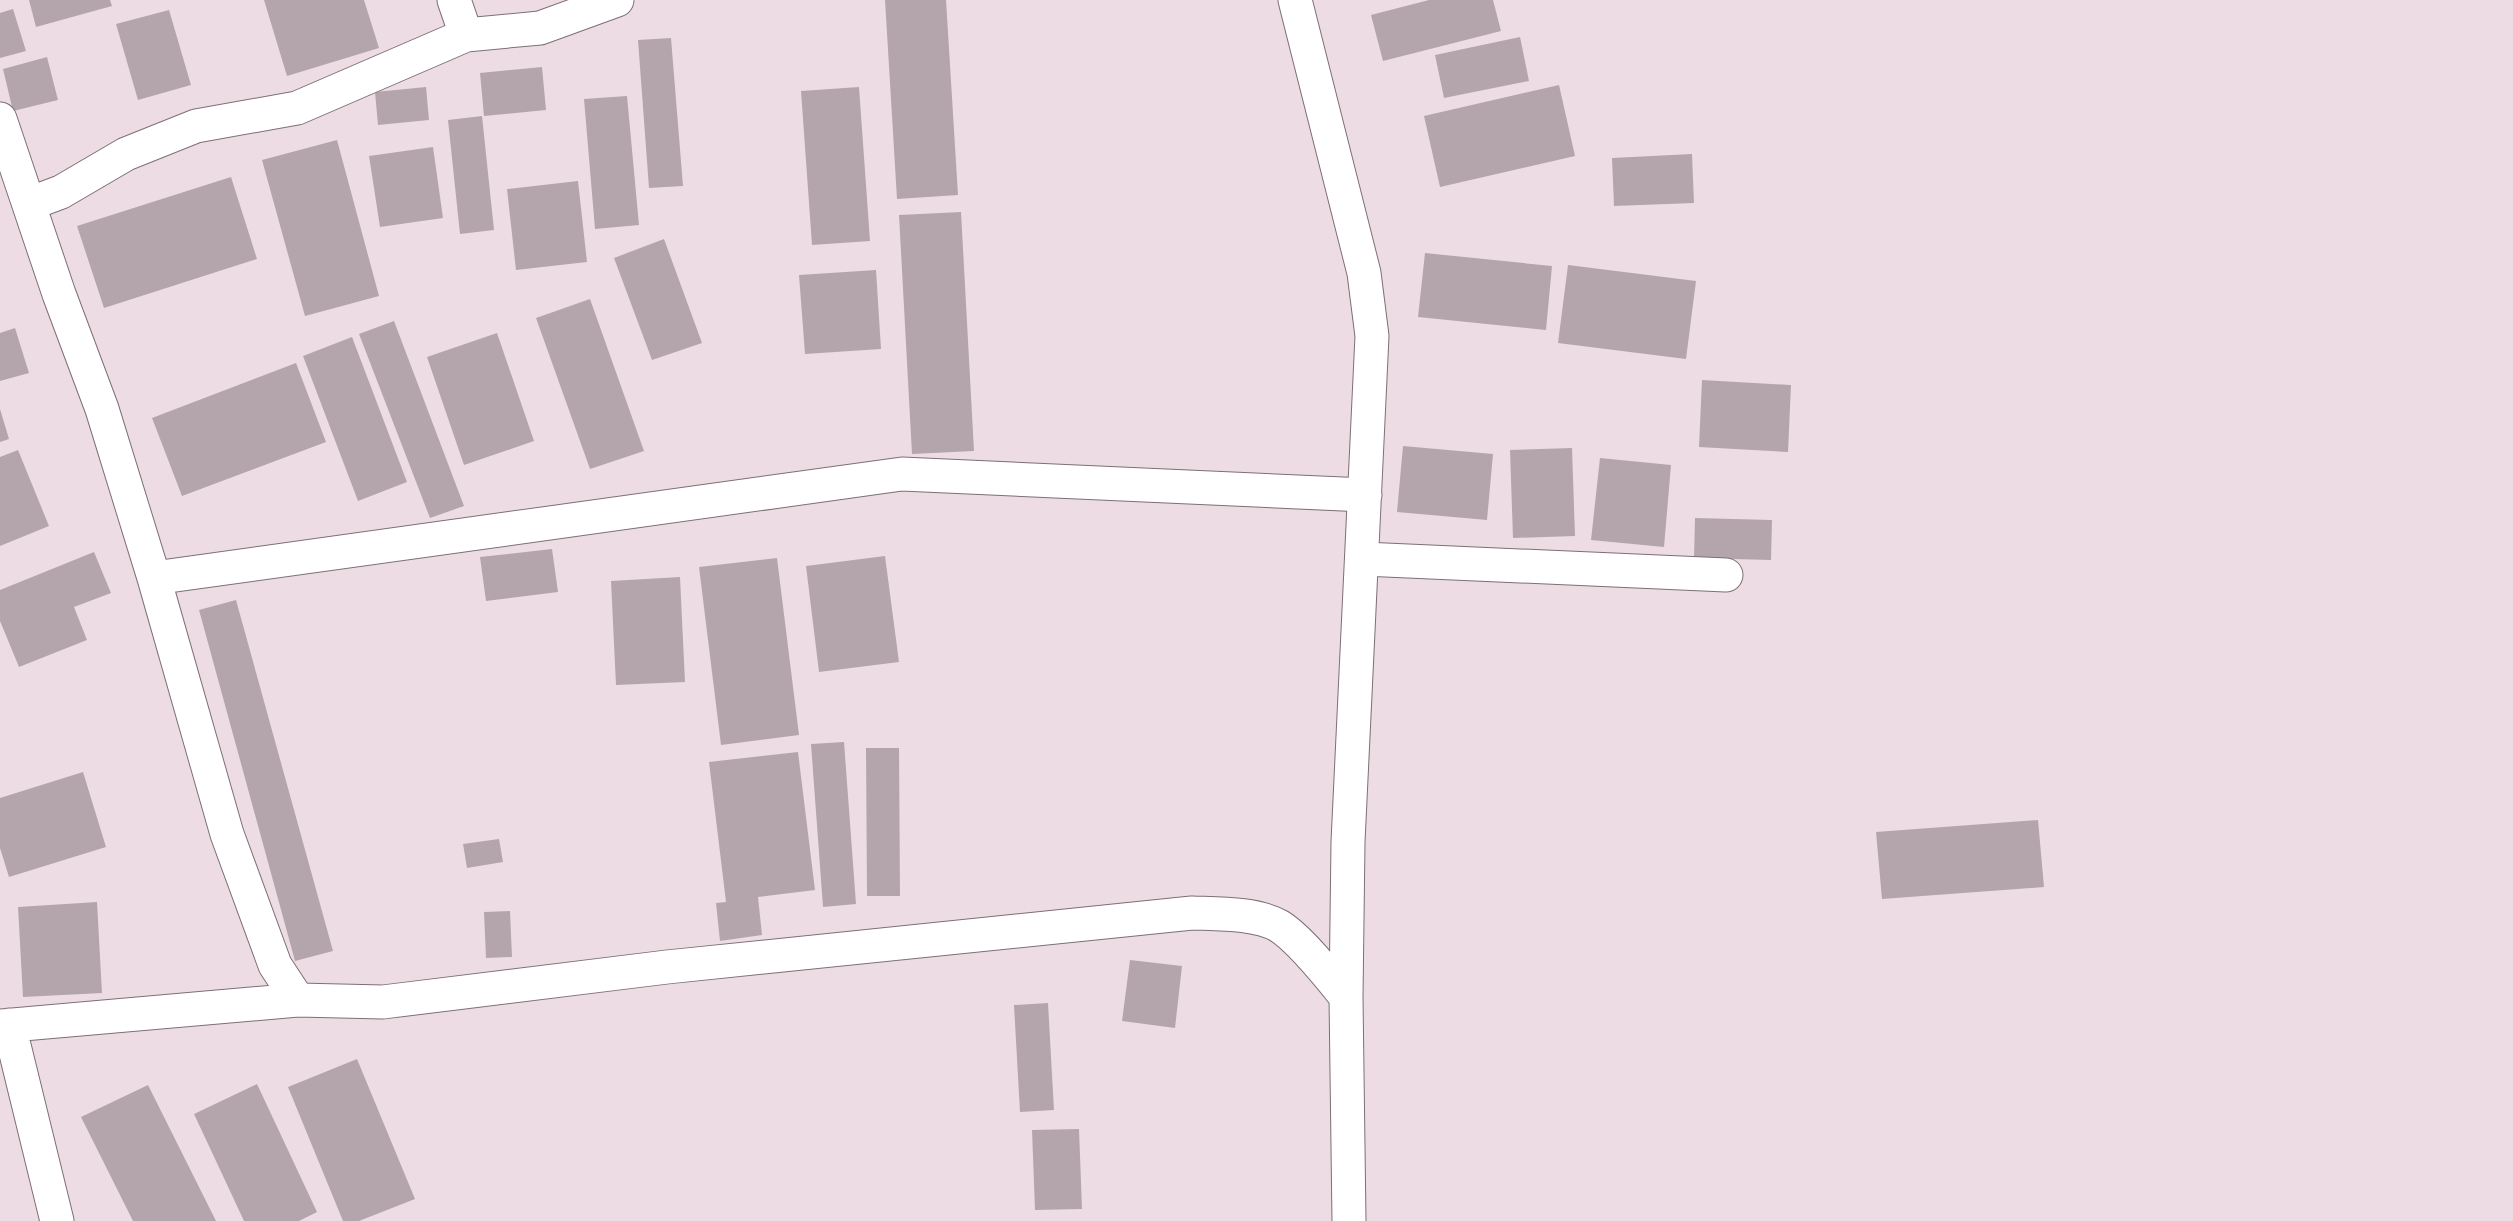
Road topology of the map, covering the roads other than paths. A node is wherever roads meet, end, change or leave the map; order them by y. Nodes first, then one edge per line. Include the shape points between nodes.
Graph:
1 (454, 0) edge
2 (617, 0) edge
3 (1295, 0) edge
4 (466, 35) junction
5 (0, 119) edge
6 (29, 204) junction
7 (1365, 495) junction
8 (1363, 559) junction
9 (1726, 575) dead end
10 (154, 578) junction
11 (1346, 997) junction
12 (298, 1000) junction
13 (4, 1026) edge
14 (57, 1221) edge
15 (1349, 1221) edge

1 - 4 street
2 - 4 street via 540,27
3 - 7 street via 1364,273 1372,336
4 - 6 street via 297,108 196,126 126,154 61,192
5 - 6 street
6 - 10 street via 102,409
7 - 8 street
7 - 10 street via 902,474
8 - 9 street
8 - 11 street via 1348,842
10 - 12 street via 227,834 275,965
11 - 12 street via 1312,956 1278,926 1238,914 1192,913 667,967 383,1002
11 - 15 street
12 - 13 street
13 - 14 street

